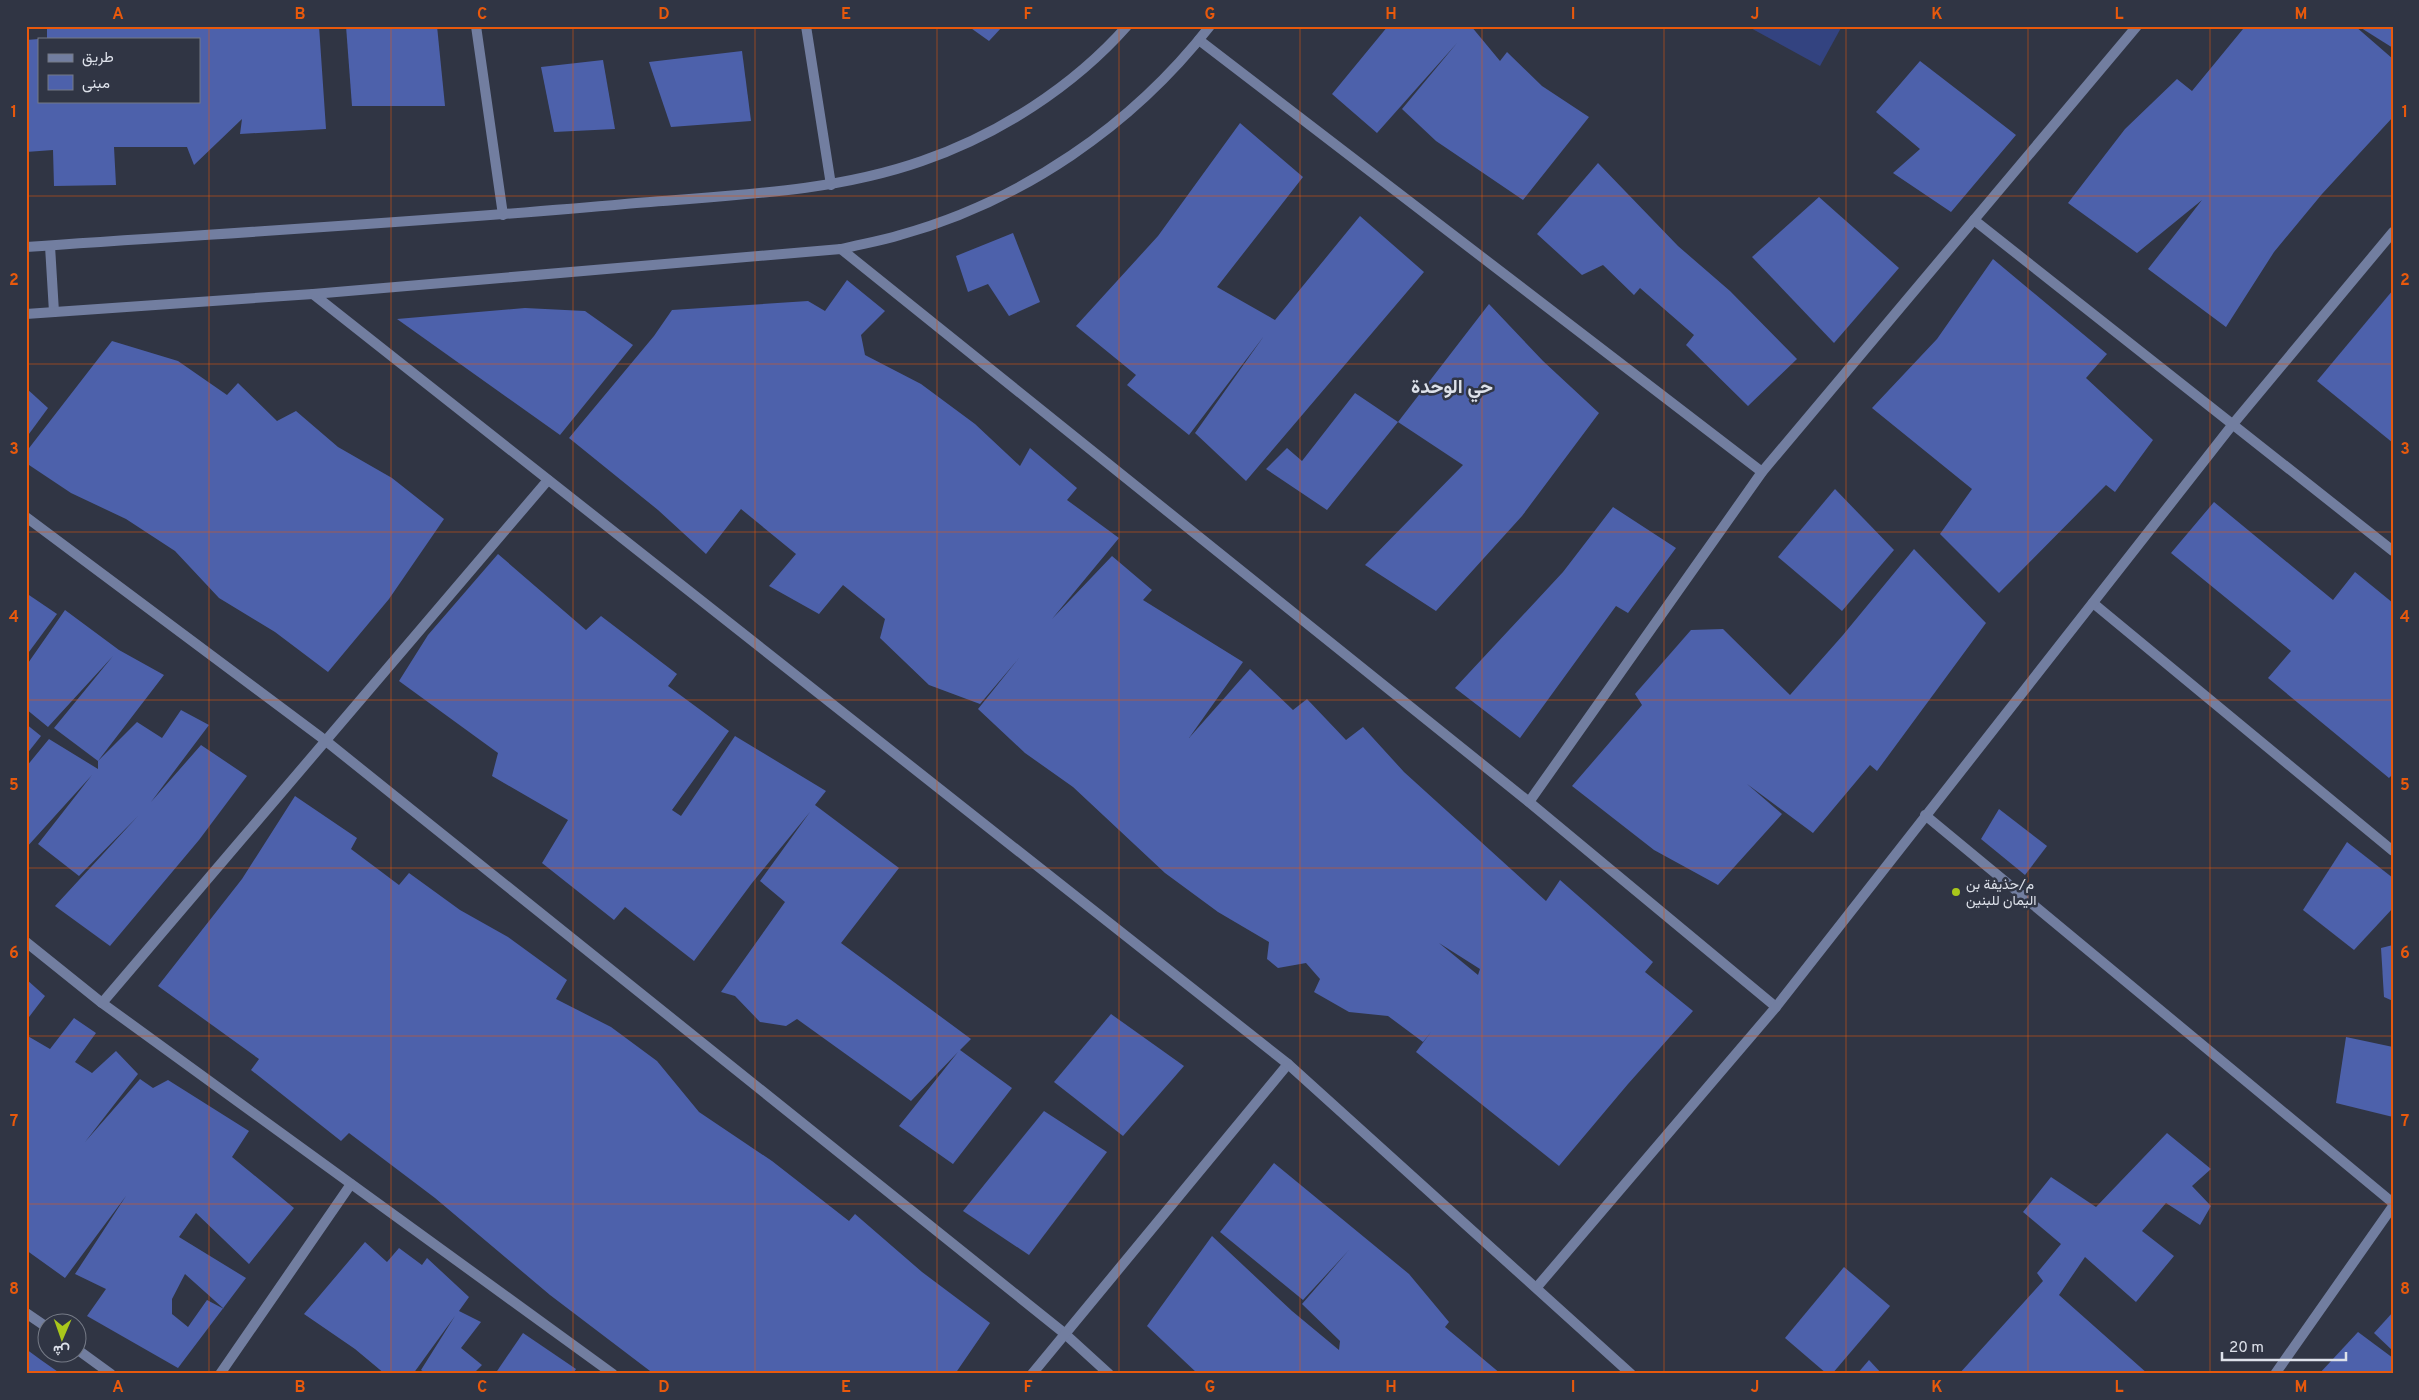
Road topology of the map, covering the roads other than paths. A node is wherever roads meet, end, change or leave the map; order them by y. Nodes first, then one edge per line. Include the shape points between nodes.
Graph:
1 (476, 26) edge
2 (806, 26) edge
3 (1127, 26) edge
4 (1210, 26) edge
5 (2137, 26) edge
6 (1199, 40) junction
7 (831, 185) junction
8 (503, 215) junction
9 (1974, 220) junction
10 (2393, 232) edge
11 (50, 246) junction
12 (26, 248) edge
13 (841, 249) junction
14 (313, 294) junction
15 (54, 312) junction
16 (26, 314) edge
17 (2233, 424) junction
18 (1762, 472) junction
19 (548, 480) junction
20 (26, 516) edge
21 (2393, 551) edge
22 (2093, 602) junction
23 (326, 741) junction
24 (1529, 802) junction
25 (1925, 814) junction
26 (2393, 851) edge
27 (26, 942) edge
28 (102, 1002) junction
29 (1776, 1007) junction
30 (1288, 1064) junction
31 (352, 1184) junction
32 (2393, 1204) edge
33 (1536, 1287) junction
34 (26, 1313) edge
35 (38, 1321) edge
36 (1064, 1333) junction
37 (88, 1357) edge
38 (610, 1373) edge
39 (111, 1374) edge
40 (220, 1374) edge
41 (1032, 1374) edge
42 (1109, 1374) edge
43 (1631, 1374) edge
44 (2275, 1374) edge

1 - 8 street
2 - 7 street
3 - 7 street via 1086,67 1008,121 923,161
4 - 6 street
5 - 9 street
6 - 13 street via 1158,85 1113,125 1064,161 957,216 900,236
6 - 18 street
7 - 8 street
8 - 11 street
9 - 17 street
9 - 18 street
10 - 17 street
11 - 12 street
11 - 15 street
13 - 14 street
13 - 24 street
14 - 15 street
14 - 19 street
15 - 16 street
17 - 21 street
17 - 22 street
18 - 24 street
19 - 23 street
19 - 30 street
20 - 23 street
22 - 25 street
22 - 26 street
23 - 28 street
23 - 36 street
24 - 29 street
25 - 29 street
25 - 32 street
27 - 28 street
28 - 31 street
29 - 33 street
30 - 33 street
30 - 36 street
31 - 38 street
31 - 40 street
32 - 44 street
33 - 43 street
34 - 35 street
36 - 41 street
36 - 42 street
37 - 39 street

